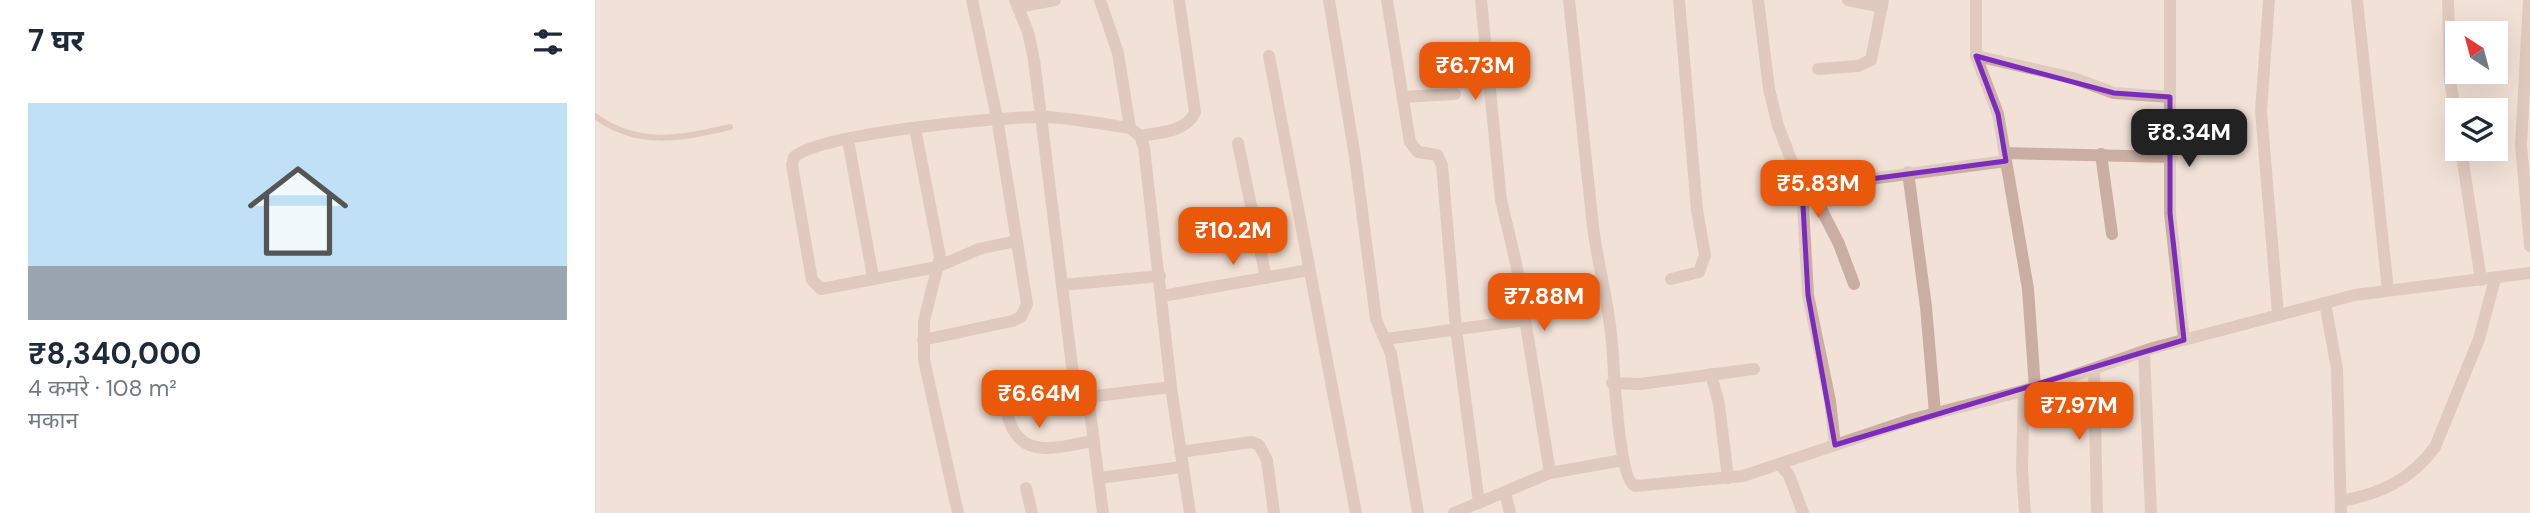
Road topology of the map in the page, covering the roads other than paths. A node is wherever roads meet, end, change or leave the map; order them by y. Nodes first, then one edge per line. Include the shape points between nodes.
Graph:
1 (972, 0) edge
2 (1055, 0) edge
3 (1100, 0) edge
4 (1178, 0) edge
5 (1329, 0) edge
6 (1388, 0) edge
7 (1481, 0) edge
8 (1569, 0) edge
9 (1679, 0) edge
10 (1758, 0) edge
11 (1847, 0) edge
12 (1976, 0) edge
13 (2169, 0) edge
14 (2269, 0) edge
15 (2357, 0) edge
16 (2448, 0) edge
17 (2529, 0) edge
18 (1017, 4) edge
19 (1883, 4) edge
20 (1269, 56) dead end
21 (1976, 56) junction
22 (1818, 69) dead end
23 (1455, 94) dead end
24 (1404, 97) junction
25 (2171, 97) junction
26 (2453, 98) edge
27 (595, 117) edge
28 (1041, 117) junction
29 (997, 118) junction
30 (730, 127) dead end
31 (915, 128) junction
32 (1135, 132) junction
33 (848, 140) junction
34 (1238, 143) dead end
35 (2101, 154) junction
36 (2005, 157) junction
37 (2172, 157) junction
38 (2463, 161) edge
39 (1908, 172) junction
40 (1806, 188) junction
41 (2112, 234) dead end
42 (1016, 241) junction
43 (2530, 246) edge
44 (937, 267) junction
45 (1309, 270) junction
46 (2530, 274) edge
47 (1160, 276) junction
48 (873, 277) junction
49 (1266, 278) junction
50 (1671, 279) dead end
51 (2495, 279) junction
52 (2481, 280) junction
53 (1854, 284) dead end
54 (1062, 285) junction
55 (2388, 290) junction
56 (1162, 296) junction
57 (2325, 303) junction
58 (2278, 314) junction
59 (1525, 320) junction
60 (1456, 329) junction
61 (1386, 339) junction
62 (923, 340) junction
63 (2184, 340) junction
64 (2144, 352) junction
65 (1754, 369) dead end
66 (2094, 369) junction
67 (1711, 374) junction
68 (1007, 381) dead end
69 (1612, 383) junction
70 (1171, 387) junction
71 (2029, 390) junction
72 (1082, 397) junction
73 (1054, 401) dead end
74 (1935, 413) junction
75 (1094, 441) junction
76 (1835, 445) junction
77 (1180, 452) junction
78 (1623, 460) junction
79 (1779, 464) junction
80 (1182, 467) junction
81 (1550, 473) junction
82 (1099, 478) junction
83 (1728, 478) junction
84 (1026, 488) dead end
85 (1505, 492) junction
86 (1479, 503) junction
87 (2341, 507) edge
88 (958, 513) edge
89 (1032, 513) edge
90 (1104, 513) edge
91 (1190, 513) edge
92 (1274, 513) edge
93 (1356, 513) edge
94 (1418, 513) edge
95 (1454, 513) edge
96 (1510, 513) edge
97 (1803, 513) edge
98 (2025, 513) edge
99 (2097, 513) edge
100 (2151, 513) edge

1 - 29 street
2 - 18 street
3 - 32 street via 1118,53
4 - 32 street via 1195,112 1192,121 1180,128
5 - 61 street via 1376,320
6 - 24 street
7 - 59 street via 1501,200
8 - 69 street via 1593,228 1612,341
9 - 50 street via 1705,255 1699,272
10 - 40 street via 1778,126
11 - 19 street
12 - 21 street
13 - 25 street
14 - 58 street via 2261,111
15 - 55 street
16 - 26 street
17 - 43 street via 2521,145
18 - 28 street via 1028,32
19 - 22 street via 1871,60 1859,66
20 - 45 street
21 - 25 street via 2073,78 2114,93
21 - 36 street via 1998,114
23 - 24 street
24 - 60 street via 1412,147 1437,155 1442,165
25 - 37 street
27 - 30 lane via 624,134 649,139 683,138
28 - 29 street
28 - 32 street
28 - 54 street
29 - 31 street
29 - 42 street
31 - 33 street
31 - 44 street via 939,245
32 - 47 street via 1145,147
33 - 48 street
33 - 48 street via 794,157 812,280 828,289
34 - 49 street
35 - 36 street
35 - 37 street
35 - 41 street
36 - 39 street
36 - 71 street via 2028,289
37 - 63 street via 2170,213
38 - 52 street
39 - 40 street
39 - 74 street
40 - 53 street via 1839,244
40 - 76 street via 1808,295
42 - 44 street via 979,249
42 - 62 street via 1027,304 1021,317
44 - 48 street
44 - 62 street
45 - 49 street
45 - 93 street
46 - 51 street
47 - 54 street
47 - 56 street
49 - 56 street
51 - 52 street
51 - 87 street via 2479,339 2435,447 2405,478
52 - 55 street
54 - 72 street
55 - 57 street
56 - 70 street
57 - 58 street
57 - 87 street via 2337,369
58 - 63 street
59 - 60 street
59 - 81 street
60 - 61 street
60 - 86 street
61 - 94 street
62 - 88 street via 923,359
63 - 64 street
64 - 66 street
64 - 100 street
65 - 67 street
66 - 71 street
66 - 99 street
67 - 69 street via 1640,384
67 - 83 street
68 - 75 street via 1005,409 1022,440 1045,448
69 - 78 street
70 - 72 street
70 - 77 street
71 - 74 street
71 - 98 street via 2022,468
72 - 73 street
72 - 75 street
74 - 76 street
75 - 82 street
76 - 79 street
77 - 80 street
77 - 92 street via 1252,442 1259,445 1267,460
78 - 81 street
78 - 83 street via 1627,479 1635,486
79 - 83 street
79 - 97 street via 1789,475
80 - 82 street
80 - 91 street
81 - 85 street
82 - 90 street
84 - 89 street
85 - 86 street
85 - 96 street
86 - 95 street

